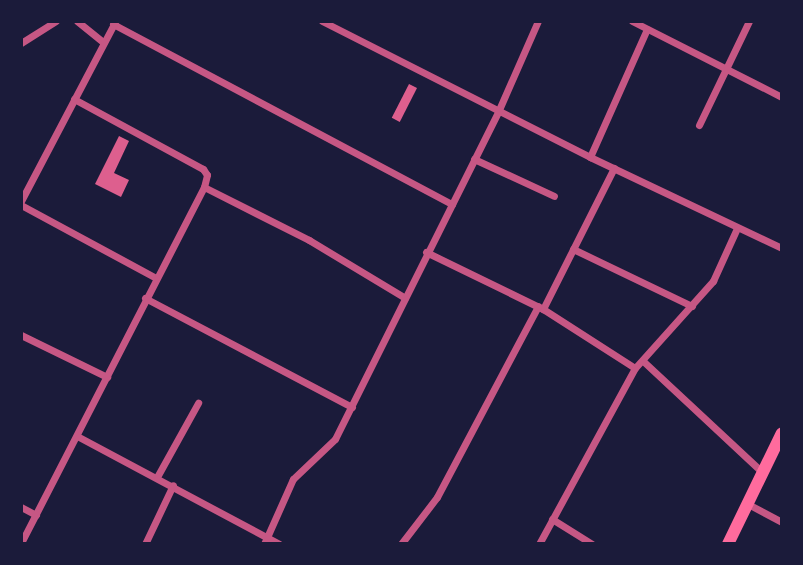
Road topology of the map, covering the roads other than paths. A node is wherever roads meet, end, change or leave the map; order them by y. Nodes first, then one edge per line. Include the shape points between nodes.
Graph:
1 (38, 21) edge
2 (56, 21) edge
3 (78, 21) edge
4 (322, 21) edge
5 (538, 21) edge
6 (632, 21) edge
7 (749, 21) edge
8 (114, 22) edge
9 (647, 29) junction
10 (41, 31) junction
11 (103, 42) junction
12 (21, 43) edge
13 (726, 68) junction
14 (782, 97) edge
15 (74, 99) junction
16 (498, 112) junction
17 (699, 125) dead end
18 (590, 157) junction
19 (474, 159) junction
20 (614, 168) junction
21 (204, 187) junction
22 (554, 197) dead end
23 (21, 203) edge
24 (452, 204) junction
25 (737, 228) junction
26 (782, 248) edge
27 (573, 249) junction
28 (426, 252) junction
29 (156, 278) junction
30 (145, 298) junction
31 (405, 298) junction
32 (692, 306) junction
33 (541, 307) junction
34 (21, 335) edge
35 (643, 361) junction
36 (635, 368) junction
37 (107, 377) junction
38 (198, 403) dead end
39 (352, 407) junction
40 (782, 433) edge
41 (77, 436) junction
42 (763, 473) junction
43 (157, 477) junction
44 (173, 485) junction
45 (748, 504) junction
46 (21, 507) edge
47 (36, 515) junction
48 (552, 519) junction
49 (782, 522) edge
50 (266, 540) edge
51 (21, 544) edge
52 (145, 544) edge
53 (279, 544) edge
54 (401, 544) edge
55 (539, 544) edge
56 (592, 544) edge
57 (728, 544) edge

1 - 10 street
2 - 10 street
3 - 11 street
4 - 16 street
5 - 16 street
6 - 9 street
7 - 13 street
8 - 11 street
8 - 24 street
9 - 13 street
9 - 18 street
10 - 12 street
11 - 15 street
13 - 14 street
13 - 17 street
15 - 21 street via 203,169 207,175
15 - 23 street
16 - 18 street
16 - 19 street
18 - 20 street
19 - 22 street
19 - 24 street
20 - 25 street
20 - 27 street
21 - 29 street
21 - 31 street via 309,240
23 - 29 street
24 - 28 street
25 - 26 street
25 - 32 street via 721,269
27 - 32 street
27 - 33 street
28 - 31 street
28 - 33 street
29 - 30 street
30 - 37 street
30 - 39 street
31 - 39 street
32 - 35 street
33 - 36 street
33 - 54 street via 437,497
34 - 37 street
35 - 36 street
35 - 42 street
36 - 48 street
37 - 41 street
38 - 43 street
39 - 50 street via 335,439 293,479
40 - 42 main road
41 - 43 street
41 - 47 street
42 - 45 main road
43 - 44 street
44 - 50 street
44 - 52 street
45 - 49 street
45 - 57 main road
46 - 47 street
47 - 51 street
48 - 55 street
48 - 56 street
50 - 53 street

